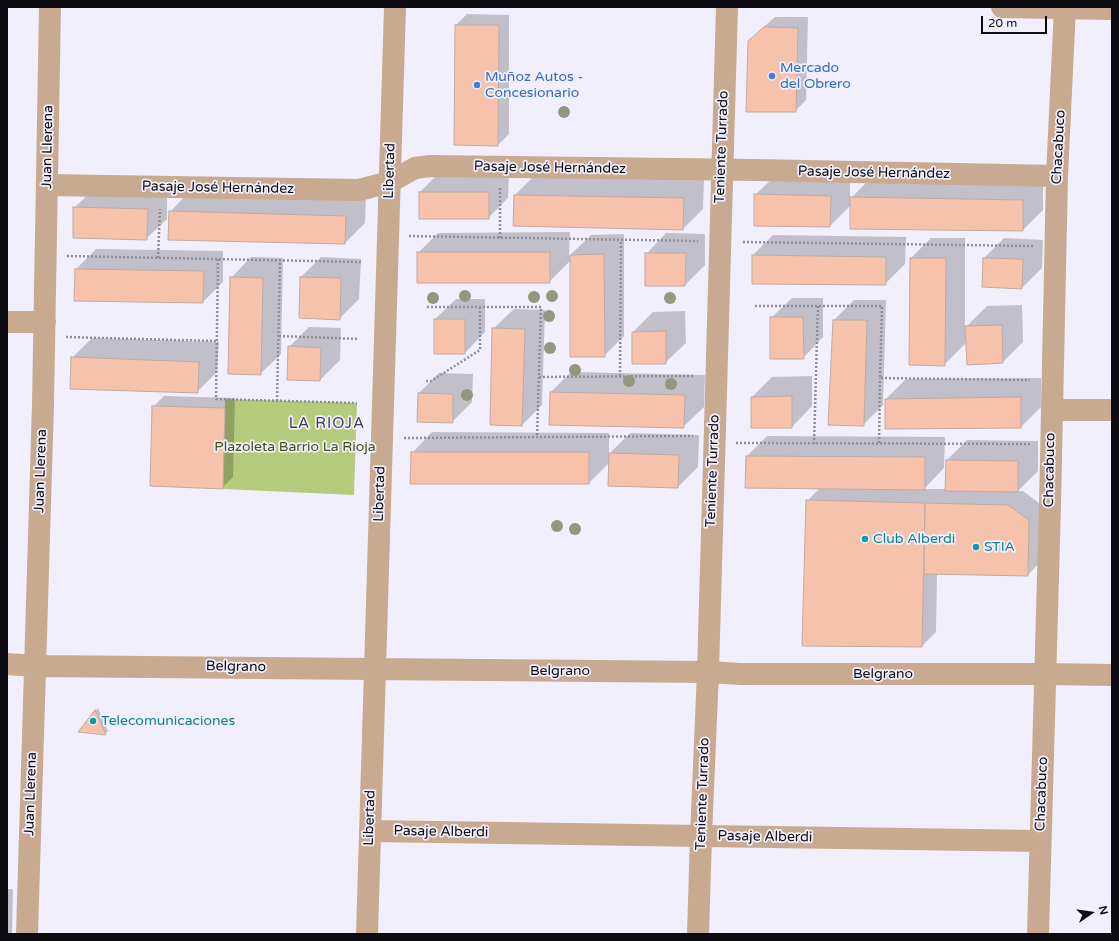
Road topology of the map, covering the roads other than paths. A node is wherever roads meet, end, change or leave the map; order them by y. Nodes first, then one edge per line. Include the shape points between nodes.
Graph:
1 (50, 7) edge
2 (395, 7) edge
3 (727, 7) edge
4 (1002, 7) edge
5 (1065, 8) edge
6 (1112, 10) edge
7 (722, 170) junction
8 (1057, 176) junction
9 (390, 182) junction
10 (47, 184) junction
11 (7, 322) edge
12 (45, 322) junction
13 (1052, 410) junction
14 (1112, 410) edge
15 (7, 664) edge
16 (35, 666) junction
17 (375, 669) junction
18 (708, 672) junction
19 (1045, 674) junction
20 (1112, 675) edge
21 (370, 831) junction
22 (701, 836) junction
23 (1040, 841) junction
24 (27, 934) edge
25 (367, 934) edge
26 (698, 934) edge
27 (1038, 934) edge

1 - 10 street, Juan Llerena
2 - 9 street, Libertad
3 - 7 street, Teniente Turrado
4 - 5 street
5 - 6 street
5 - 8 street, Chacabuco
7 - 8 street, Pasaje José Hernández
7 - 9 street, Pasaje José Hernández via 430,166 416,168
7 - 18 street, Teniente Turrado
8 - 13 street, Chacabuco
9 - 10 street, Pasaje José Hernández via 359,190
9 - 17 street, Libertad
10 - 12 street, Juan Llerena
11 - 12 street
12 - 16 street, Juan Llerena
13 - 14 street
13 - 19 street, Chacabuco
15 - 16 street, Belgrano
16 - 17 street, Belgrano
16 - 24 street, Juan Llerena
17 - 18 street, Belgrano
17 - 21 street, Libertad
18 - 19 street, Belgrano
18 - 22 street, Teniente Turrado
19 - 20 street, Belgrano
19 - 23 street, Chacabuco
21 - 22 street, Pasaje Alberdi
21 - 25 street, Libertad
22 - 23 street, Pasaje Alberdi
22 - 26 street, Teniente Turrado
23 - 27 street, Chacabuco

